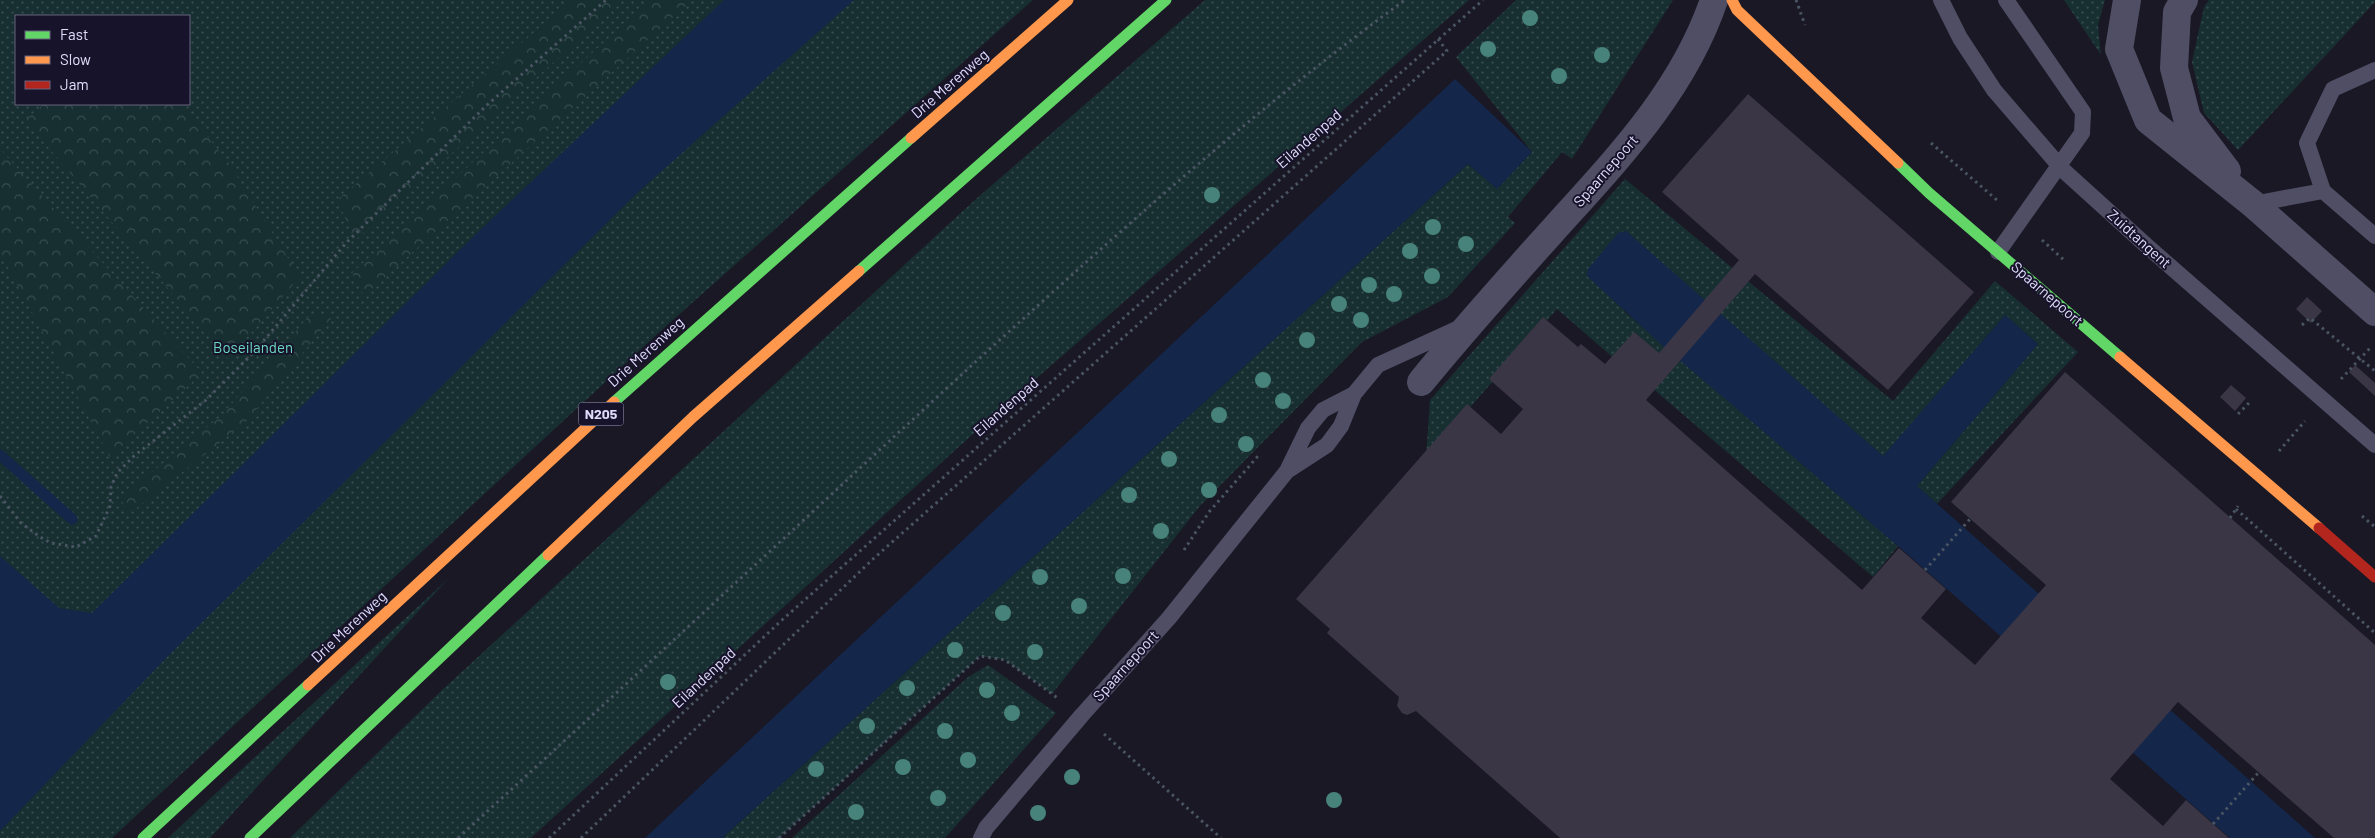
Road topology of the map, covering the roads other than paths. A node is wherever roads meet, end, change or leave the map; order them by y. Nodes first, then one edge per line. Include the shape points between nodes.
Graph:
1 (1068, 0) edge
2 (1166, 0) edge
3 (1714, 0) edge
4 (1732, 0) edge
5 (1940, 0) edge
6 (2006, 0) edge
7 (2126, 0) edge
8 (2184, 0) edge
9 (2375, 70) edge
10 (2323, 191) junction
11 (2253, 204) junction
12 (2375, 236) edge
13 (1998, 252) junction
14 (2375, 312) edge
15 (1470, 322) junction
16 (1421, 382) dead end
17 (1354, 394) junction
18 (2375, 445) edge
19 (1287, 471) junction
20 (2375, 577) edge
21 (143, 838) edge
22 (250, 838) edge
23 (981, 838) edge

1 - 21 main road, Drie Merenweg / N205 via 662,357
2 - 22 main road via 693,417
3 - 15 street, Spaarnepoort via 1705,26 1673,84 1635,139
4 - 13 main road, Spaarnepoort via 1737,10 1870,139
5 - 18 lane, Zuidtangent via 1994,90 2063,170
6 - 13 lane via 2083,112 2082,133
7 - 11 street via 2118,49 2148,120
8 - 11 street via 2176,12 2174,68 2187,118
9 - 10 lane via 2334,89 2307,143
10 - 11 lane
10 - 12 lane
11 - 14 street
13 - 20 main road, Spaarnepoort
15 - 16 street, Spaarnepoort
15 - 17 lane, Spaarnepoort via 1378,365
17 - 19 lane, Spaarnepoort via 1342,426 1327,445
17 - 19 lane, Spaarnepoort via 1323,410 1308,428
19 - 23 lane, Spaarnepoort via 1169,618 1082,715

